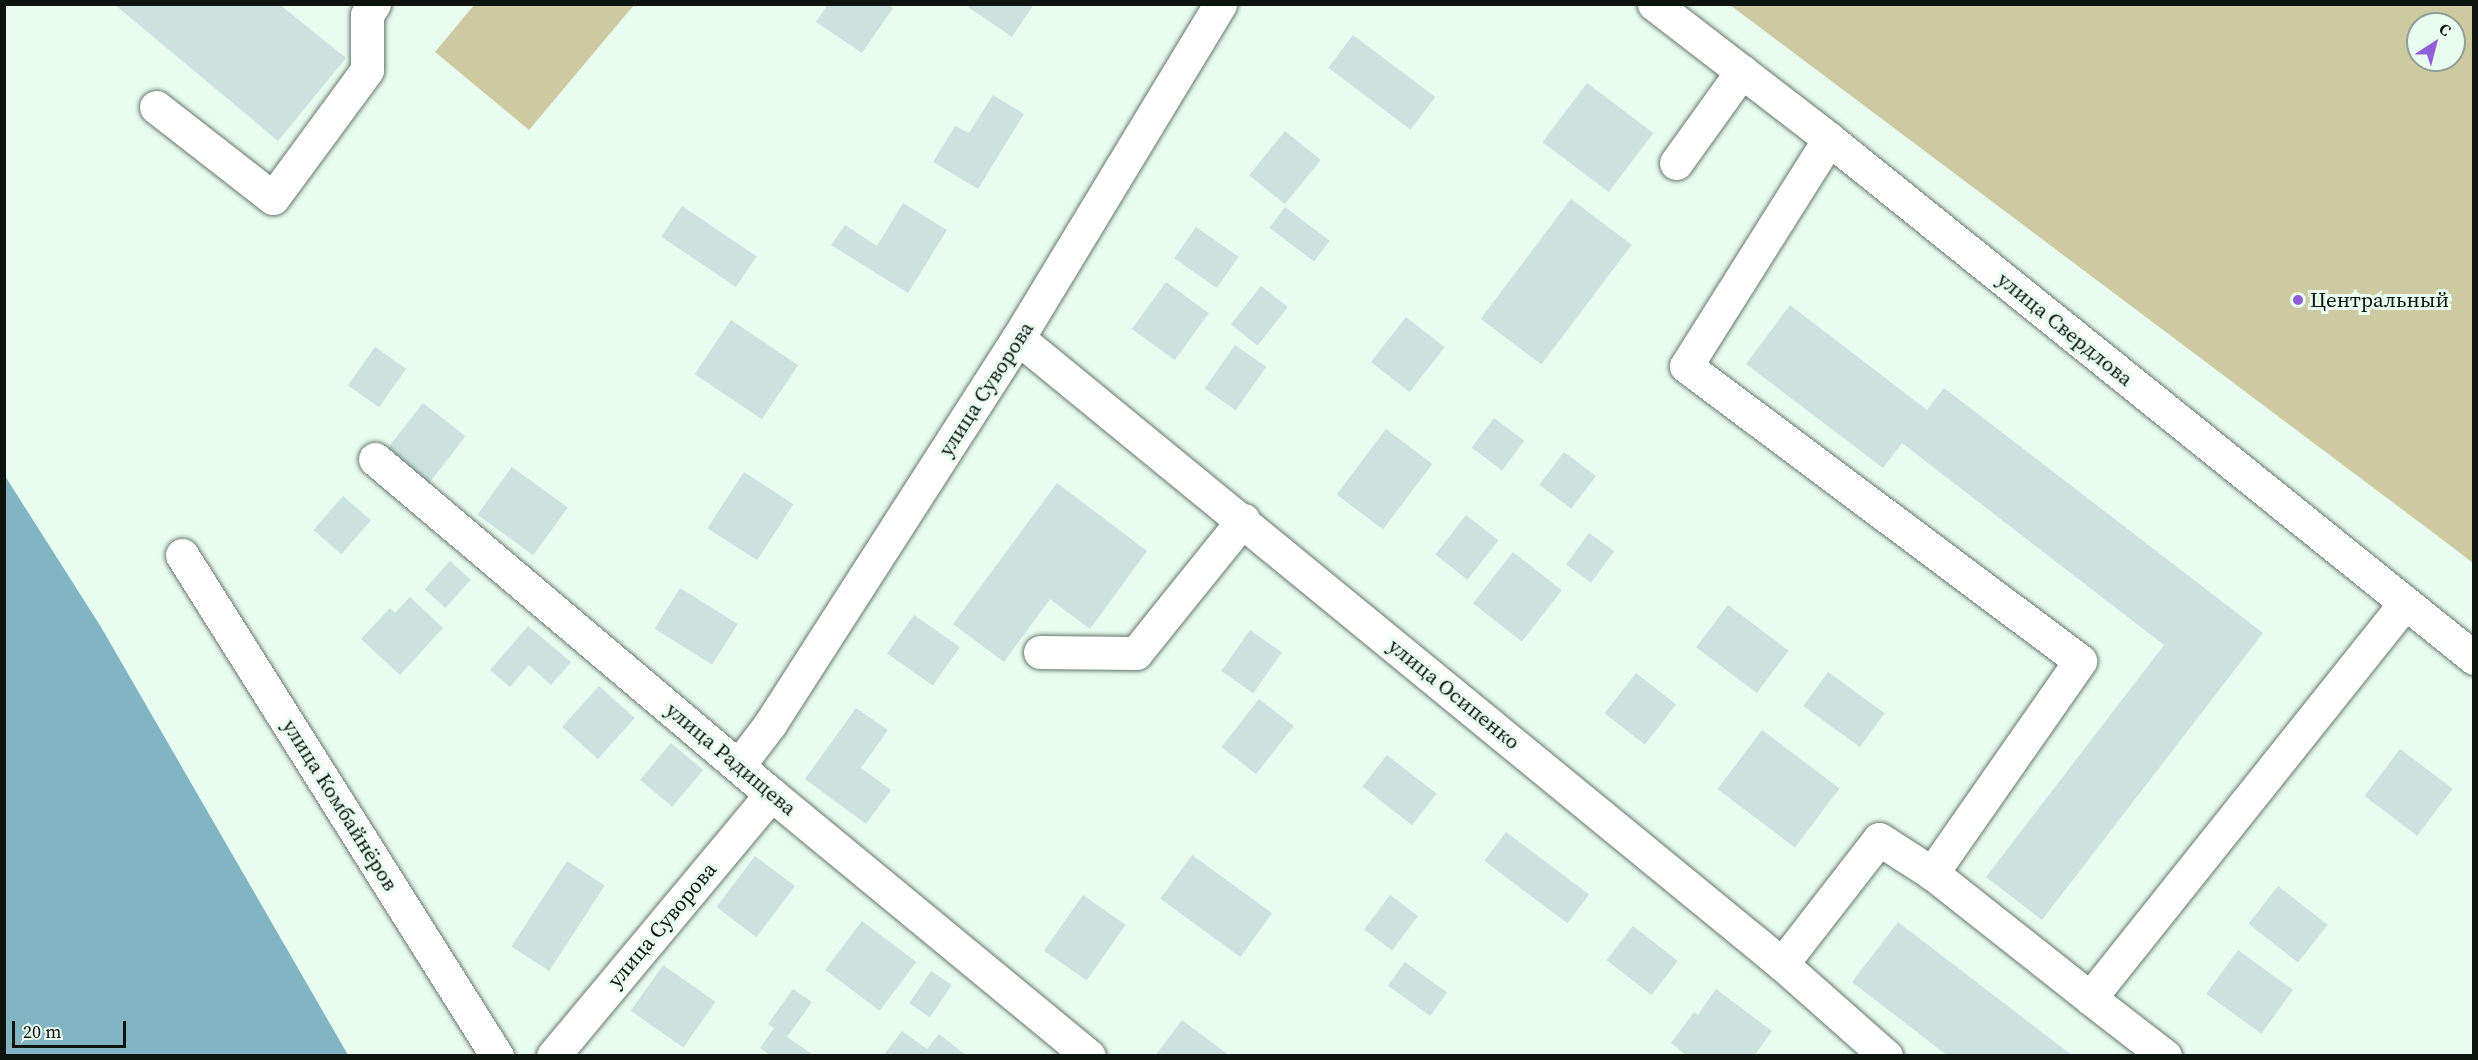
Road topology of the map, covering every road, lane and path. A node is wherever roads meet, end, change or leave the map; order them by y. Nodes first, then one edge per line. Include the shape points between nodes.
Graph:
1 (374, 4) edge
2 (1220, 4) edge
3 (1654, 4) edge
4 (1742, 71) junction
5 (156, 107) dead end
6 (1829, 138) junction
7 (1676, 164) dead end
8 (1018, 338) junction
9 (375, 459) dead end
10 (1243, 520) junction
11 (182, 555) dead end
12 (2405, 603) junction
13 (1040, 652) dead end
14 (2474, 658) edge
15 (739, 765) junction
16 (771, 794) junction
17 (1932, 873) junction
18 (1782, 964) junction
19 (2090, 998) junction
20 (497, 1056) edge
21 (553, 1056) edge
22 (1089, 1056) edge
23 (1886, 1056) edge
24 (2165, 1056) edge

1 - 5 street via 367,15 367,70 273,198
2 - 8 street, улица Суворова
3 - 4 street, улица Свердлова
4 - 6 street, улица Свердлова
4 - 7 street
6 - 12 street, улица Свердлова
6 - 17 street via 1686,366 2080,661
8 - 10 street, улица Осипенко
8 - 15 street, улица Суворова via 770,724
9 - 15 street, улица Радищева
10 - 13 street via 1136,653
10 - 18 street, улица Осипенко
11 - 20 street, улица Комбайнёров
12 - 14 street, улица Свердлова
12 - 19 street
15 - 16 street, улица Радищева
16 - 21 street, улица Суворова
16 - 22 street, улица Радищева
17 - 18 street via 1879,839
17 - 19 street
18 - 23 street, улица Осипенко
19 - 24 street

